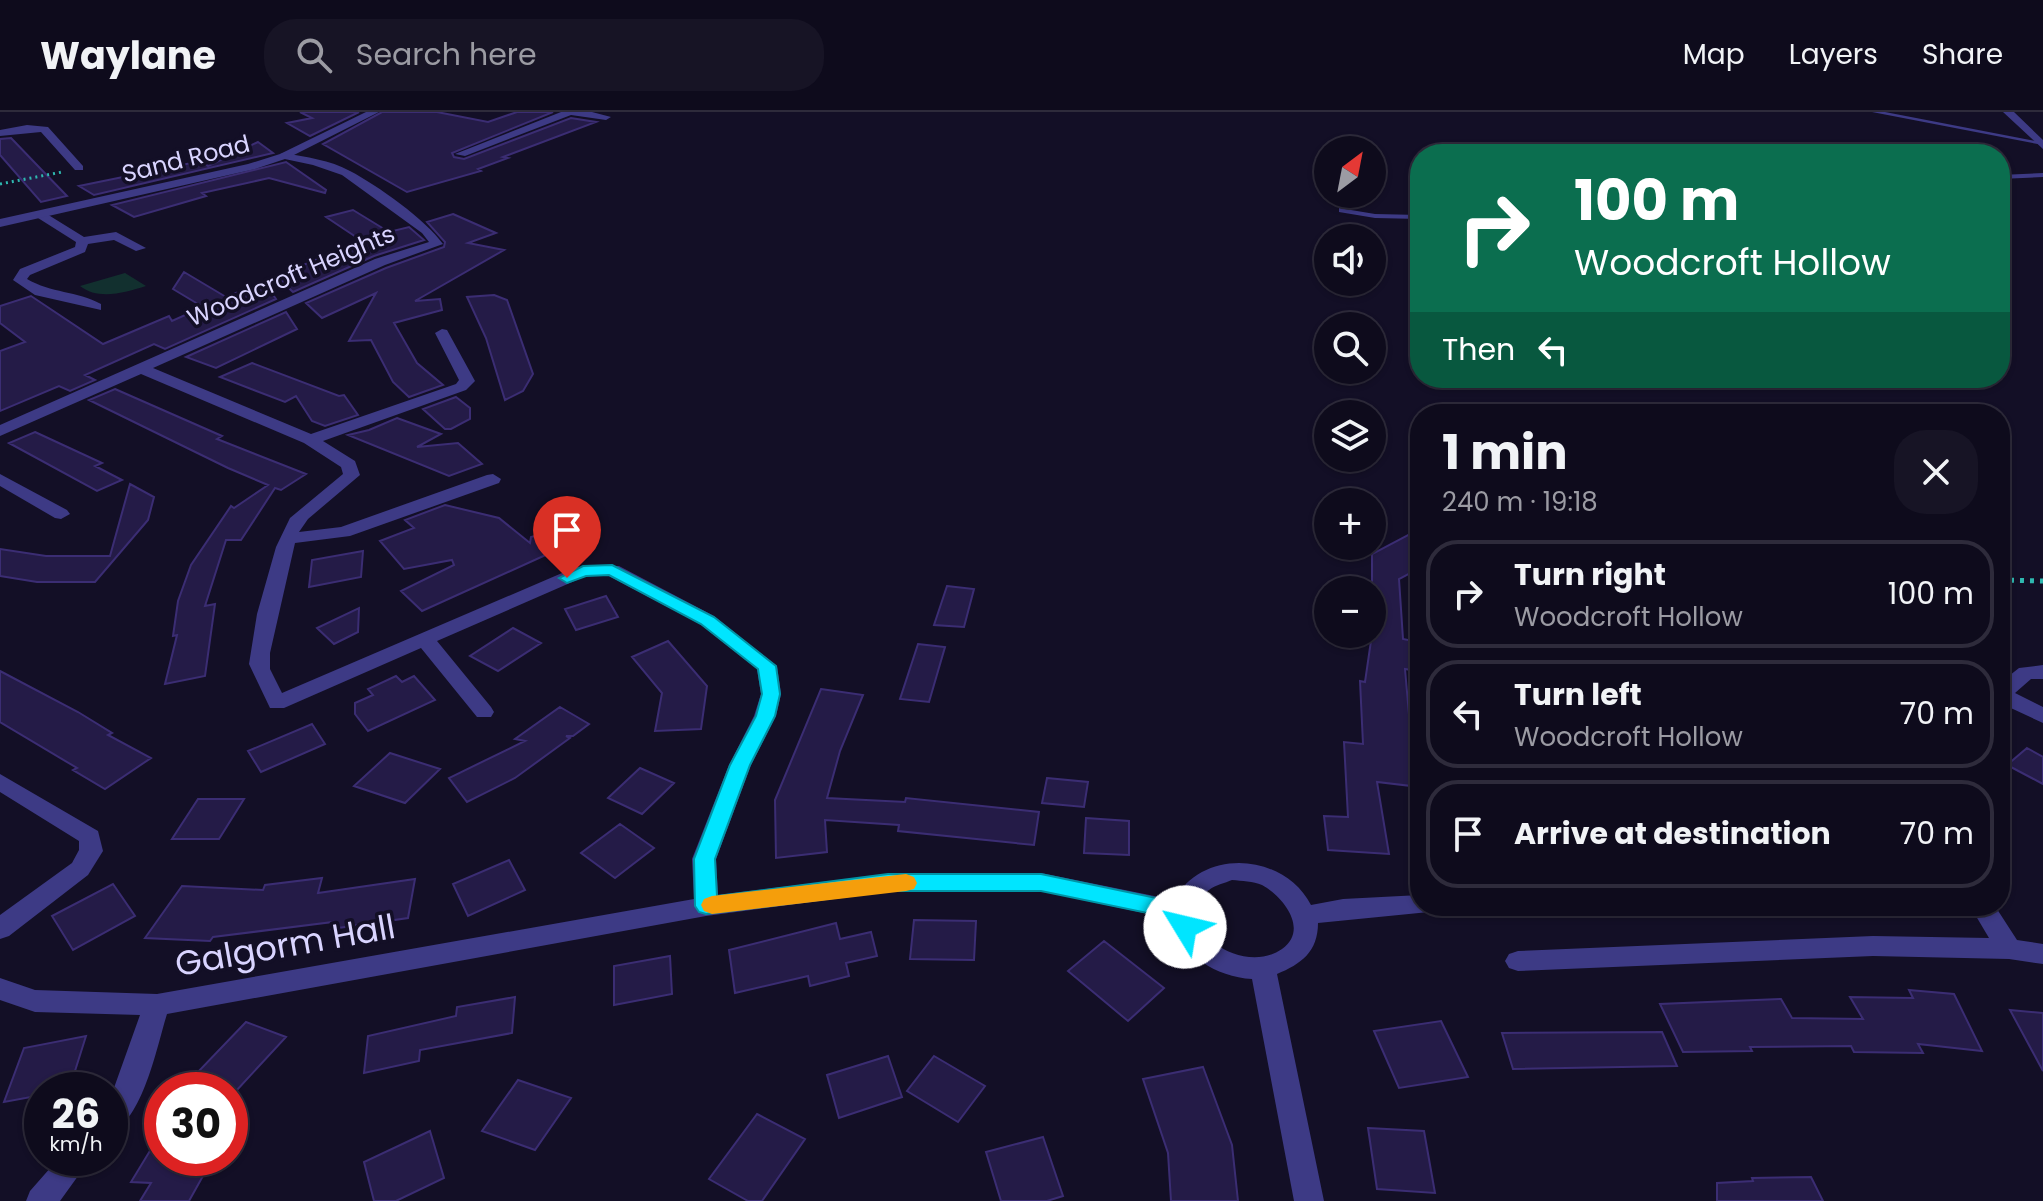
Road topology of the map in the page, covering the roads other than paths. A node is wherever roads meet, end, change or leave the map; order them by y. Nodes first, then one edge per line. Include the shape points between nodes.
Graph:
1 (374, 112) edge
2 (570, 112) edge
3 (1875, 112) edge
4 (2008, 112) edge
5 (606, 117) dead end
6 (0, 133) edge
7 (2042, 145) edge
8 (461, 154) dead end
9 (284, 156) junction
10 (79, 168) road end
11 (2043, 175) edge
12 (2010, 177) edge
13 (1342, 210) dead end
14 (42, 215) junction
15 (1410, 217) edge
16 (0, 223) edge
17 (82, 241) junction
18 (140, 248) dead end
19 (96, 307) dead end
20 (442, 333) dead end
21 (139, 368) junction
22 (0, 431) edge
23 (310, 440) junction
24 (0, 479) edge
25 (493, 479) dead end
26 (61, 514) dead end
27 (288, 539) junction
28 (425, 640) junction
29 (2043, 672) edge
30 (2010, 686) edge
31 (2010, 699) edge
32 (484, 712) dead end
33 (2043, 716) edge
34 (0, 782) edge
35 (706, 906) junction
36 (1410, 906) edge
37 (1182, 911) junction
38 (1305, 916) junction
39 (1988, 916) edge
40 (0, 929) edge
41 (2009, 949) junction
42 (2043, 954) edge
43 (1518, 961) dead end
44 (1263, 968) junction
45 (0, 989) edge
46 (157, 1005) junction
47 (128, 1091) edge
48 (62, 1176) edge
49 (41, 1201) edge
50 (1309, 1201) edge

1 - 9 street, Sand Road
2 - 5 street
2 - 8 street
3 - 7 lane
4 - 7 street
6 - 10 street via 44,129
9 - 14 street, Sand Road
9 - 21 street, Woodcroft Heights via 346,173 426,230 437,244 380,262
11 - 12 lane
13 - 15 lane
14 - 16 street, Sand Road
14 - 17 street
17 - 18 street via 116,236
17 - 19 street via 81,249 25,272 20,280 40,292 82,299
20 - 23 street via 467,381 461,387
21 - 22 street, Woodcroft Heights
21 - 23 street
23 - 27 street via 349,465 352,475 294,523
24 - 26 street
25 - 27 street via 344,532
27 - 28 street via 259,665 277,703
28 - 32 street
28 - 35 street via 583,571 612,570 707,620 767,666 771,694 765,716 704,859
29 - 30 street via 2026,673
31 - 33 street
34 - 40 street via 90,837 91,851 80,869
35 - 37 street, Galgorm Hall via 888,883 1041,882
35 - 46 street, Galgorm Hall
36 - 38 street
37 - 38 street via 1196,884 1230,871 1277,882 1298,901
37 - 44 street via 1185,927 1206,954 1243,968
38 - 44 street via 1307,930 1293,955
39 - 41 street
41 - 42 street
41 - 43 street via 1873,946
44 - 50 street
45 - 46 street, Galgorm Hall via 35,1001
46 - 47 street, Galgorm Hall
48 - 49 street

